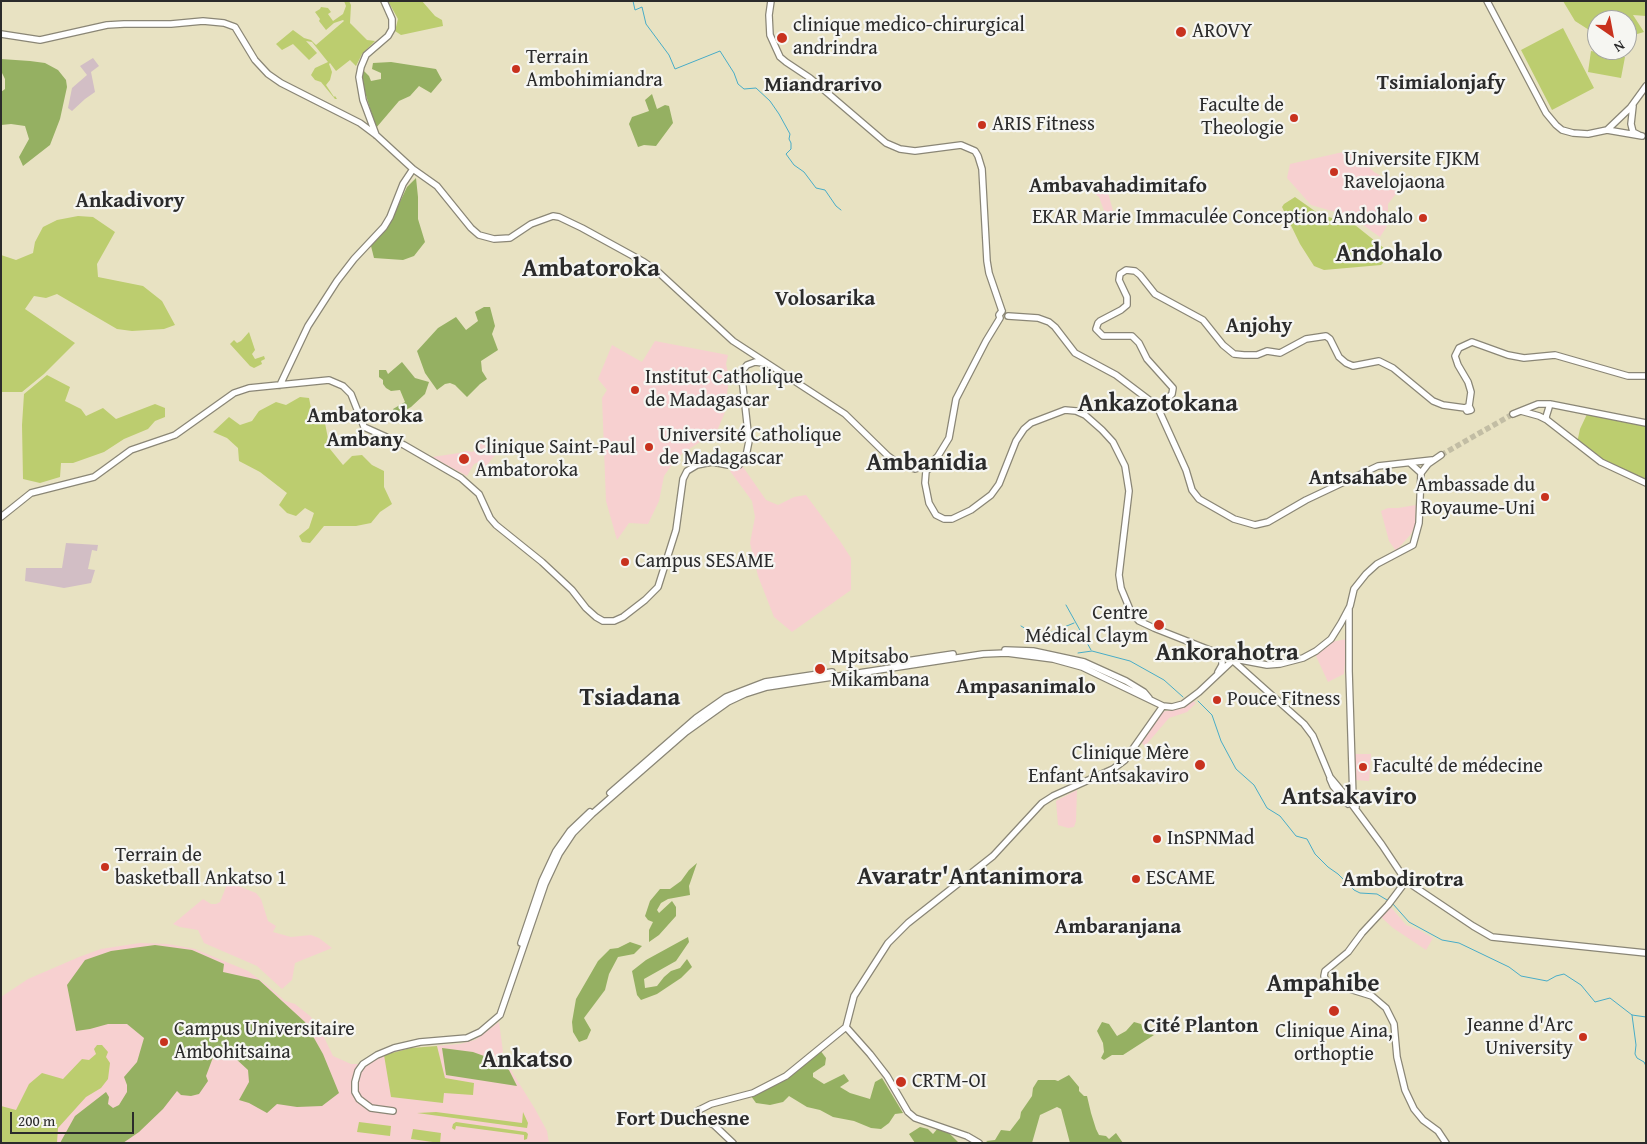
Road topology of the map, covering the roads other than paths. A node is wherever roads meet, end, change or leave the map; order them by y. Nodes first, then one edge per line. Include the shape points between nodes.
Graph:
1 (384, 1) edge
2 (771, 1) edge
3 (1487, 1) edge
4 (1, 34) edge
5 (1646, 86) edge
6 (1635, 101) junction
7 (1607, 130) junction
8 (376, 135) junction
9 (1644, 136) edge
10 (413, 169) junction
11 (1002, 311) junction
12 (1008, 316) junction
13 (1000, 318) junction
14 (765, 363) junction
15 (1646, 376) edge
16 (280, 385) junction
17 (1541, 404) junction
18 (1550, 404) junction
19 (1157, 406) junction
20 (1521, 411) junction
21 (1513, 414) tunnel mouth
22 (1539, 416) junction
23 (1547, 420) junction
24 (1646, 423) edge
25 (1441, 455) tunnel mouth
26 (1432, 460) junction
27 (1407, 463) junction
28 (926, 468) junction
29 (1423, 470) junction
30 (1646, 483) edge
31 (1, 517) edge
32 (1350, 606) junction
33 (1341, 623) junction
34 (1349, 625) junction
35 (1218, 652) junction
36 (1231, 659) junction
37 (1240, 663) junction
38 (1218, 672) junction
39 (1212, 680) junction
40 (1163, 706) junction
41 (1353, 791) junction
42 (1343, 796) junction
43 (1361, 818) junction
44 (1406, 881) junction
45 (1646, 953) edge
46 (846, 1028) junction
47 (394, 1111) dead end
48 (733, 1143) edge
49 (979, 1143) edge
50 (1446, 1143) edge

1 - 8 street via 392,19 392,29 366,55 359,78
2 - 11 street via 770,35 780,56 886,143 915,151 961,145 975,151 982,169 989,273
3 - 7 street via 1551,119 1562,130 1573,133
4 - 8 street via 40,40 116,25 203,21 229,24 239,31 255,60 268,74 360,123
5 - 6 street
6 - 7 street
6 - 9 street via 1631,124 1634,132
7 - 9 street
8 - 10 street
10 - 14 street via 437,186 479,235 502,240 531,224 559,216 623,250 656,270 725,334
10 - 16 street via 384,228 354,259 308,326
11 - 12 street
11 - 13 street
12 - 13 street via 1004,320
12 - 19 street via 1049,322 1075,353 1116,375
13 - 28 street via 956,400 949,438
14 - 16 street via 755,362 742,371 750,441 746,456 740,465 712,462 687,471 676,530 658,587 614,621 596,617 560,579 496,525 479,494 461,478 404,445 364,427 351,394 343,386 328,380
14 - 28 street via 844,414 899,464 908,468
15 - 19 street via 1628,376 1555,355 1508,356 1472,342 1458,348 1455,356 1471,392 1467,407 1443,405 1379,361 1353,366 1346,363 1326,336 1306,339 1280,352 1234,354 1222,345 1201,318 1155,294 1140,275 1128,270 1120,274 1119,280 1127,304 1100,320 1096,329 1106,337 1136,339 1147,359 1173,388 1172,394
16 - 31 street via 234,393 176,435 131,450 94,477 31,493
17 - 18 street
17 - 20 street
17 - 22 street via 1543,410
18 - 23 street
18 - 24 street
19 - 27 street via 1192,490 1199,499 1222,514 1248,524 1276,518 1378,466
20 - 21 street
20 - 22 street
22 - 23 street
23 - 30 street via 1601,462
25 - 26 street
26 - 27 street
26 - 29 street
27 - 29 street
28 - 35 street via 925,483 932,510 940,517 952,519 991,495 999,484 1016,441 1031,423 1065,410 1085,415 1113,442 1126,472 1129,491 1119,575 1131,612 1139,621 1154,628
29 - 32 street via 1419,522 1413,545 1377,564 1366,574 1354,590
32 - 33 street
32 - 34 street
33 - 34 street
33 - 37 street via 1331,638 1304,658 1280,664
34 - 41 street
35 - 36 street
35 - 38 street via 1222,658
36 - 37 street
36 - 38 street
36 - 39 street
37 - 42 street via 1304,724 1313,736 1333,786
38 - 39 street
39 - 40 street via 1183,704
40 - 46 street via 1125,760 1042,804 993,856 888,943 854,996
40 - 47 street via 1082,667 1053,659 1007,653 974,655 767,687 728,702 686,732 573,833 559,854 546,884 503,1010 497,1019 467,1038 394,1048 363,1064 356,1077 355,1092 359,1099 371,1108
41 - 42 street
41 - 43 street via 1354,804
42 - 43 street
43 - 44 street
44 - 45 street via 1492,937
44 - 50 street via 1324,976 1326,982 1372,996 1386,1008 1394,1024 1405,1090 1414,1109
46 - 48 street via 786,1076 753,1093 699,1109 700,1118 714,1125
46 - 49 street via 887,1076 908,1112 915,1118

